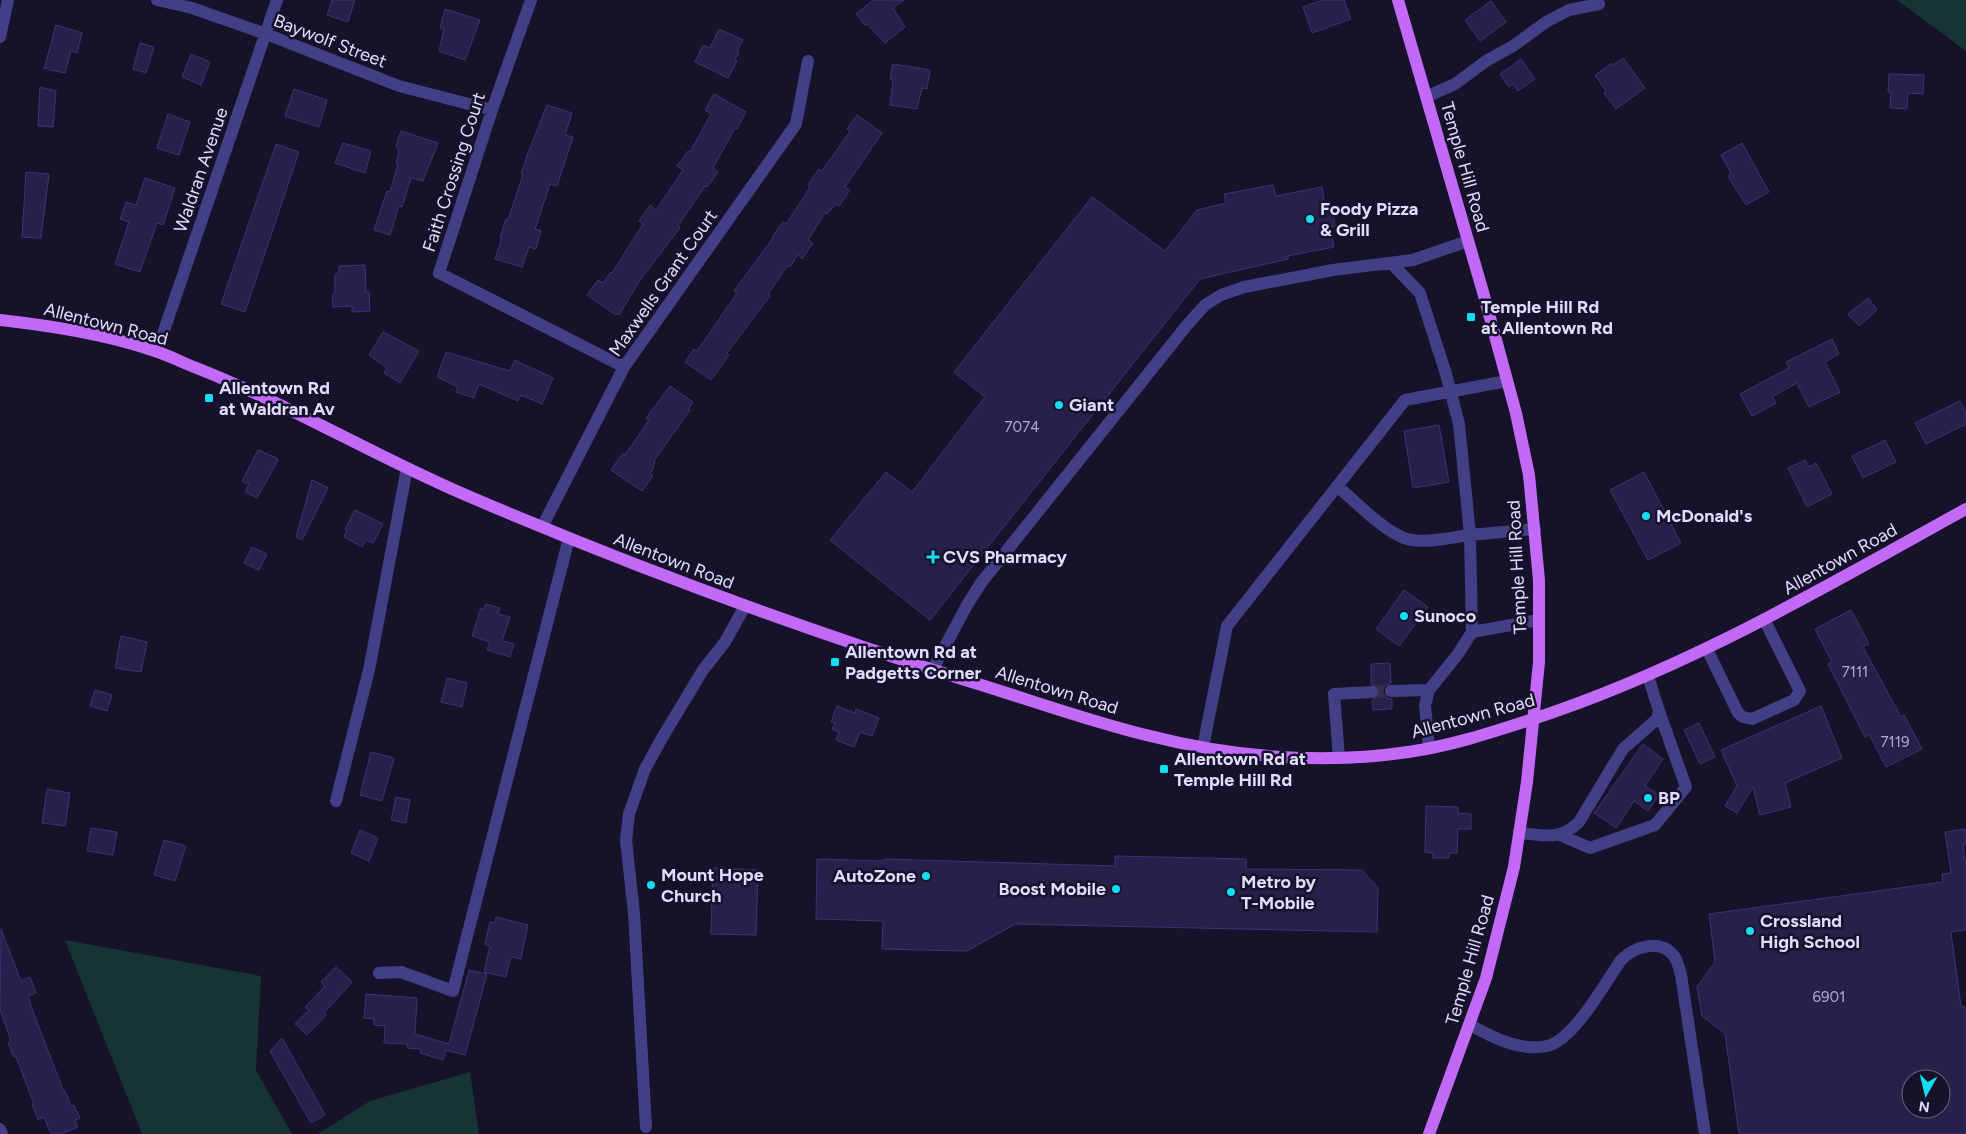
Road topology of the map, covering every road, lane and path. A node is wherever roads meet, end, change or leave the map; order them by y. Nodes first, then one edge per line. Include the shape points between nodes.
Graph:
1 (8, 0) edge
2 (156, 0) edge
3 (277, 0) edge
4 (531, 0) edge
5 (1398, 0) edge
6 (1599, 4) dead end
7 (266, 34) junction
8 (0, 37) edge
9 (808, 61) dead end
10 (1426, 97) junction
11 (492, 110) junction
12 (1468, 241) junction
13 (1391, 262) junction
14 (0, 320) edge
15 (157, 351) junction
16 (624, 367) junction
17 (1507, 381) junction
18 (1450, 391) junction
19 (407, 468) junction
20 (1338, 486) junction
21 (1966, 509) edge
22 (542, 527) junction
23 (1535, 530) junction
24 (1470, 535) junction
25 (569, 538) junction
26 (745, 606) junction
27 (1764, 619) junction
28 (1539, 620) junction
29 (1472, 632) junction
30 (1707, 649) junction
31 (932, 670) junction
32 (1648, 676) junction
33 (1429, 690) junction
34 (1391, 691) tunnel mouth
35 (1372, 692) tunnel mouth
36 (1659, 711) junction
37 (1533, 719) junction
38 (1204, 747) junction
39 (1429, 748) junction
40 (1339, 758) junction
41 (336, 801) dead end
42 (1519, 833) junction
43 (1558, 834) junction
44 (379, 973) dead end
45 (1470, 1025) junction
46 (646, 1127) dead end
47 (0, 1129) edge
48 (2, 1134) edge
49 (1429, 1134) edge
50 (1705, 1134) edge

1 - 8 street
2 - 7 street, Baywolf Street via 192,8
3 - 7 street, Waldran Avenue
4 - 11 street, Faith Crossing Court
5 - 10 main road, Temple Hill Road
6 - 10 street via 1569,10 1546,22 1456,84
7 - 11 street, Baywolf Street via 399,86
7 - 15 street, Waldran Avenue
9 - 16 street, Maxwells Grant Court via 796,124
10 - 12 main road, Temple Hill Road
11 - 16 street, Faith Crossing Court via 439,273
12 - 13 street via 1413,260
12 - 17 main road, Temple Hill Road
13 - 18 street via 1420,293
13 - 31 street via 1244,287 1205,305 981,583
14 - 15 main road, Allentown Road via 62,328
15 - 19 main road, Allentown Road via 280,404
16 - 22 street, Maxwells Grant Court
17 - 18 street
17 - 23 main road, Temple Hill Road via 1529,475
18 - 20 street via 1405,400
18 - 24 street via 1458,424
19 - 22 main road, Allentown Road
19 - 41 street via 369,670
20 - 24 street via 1392,533 1409,540
20 - 38 street via 1227,626
21 - 27 main road, Allentown Road
22 - 25 main road, Allentown Road
23 - 24 street
23 - 28 main road, Temple Hill Road
24 - 29 street
25 - 26 main road, Allentown Road
25 - 44 street via 453,991 401,972
26 - 31 main road, Allentown Road
26 - 46 street via 662,738 629,814 626,840 634,913
27 - 30 main road, Allentown Road
27 - 30 street via 1800,691 1794,700 1752,719 1743,717 1738,713
28 - 29 street
28 - 37 main road, Temple Hill Road via 1539,662
29 - 33 street
30 - 32 main road, Allentown Road
31 - 38 main road, Allentown Road via 1142,734
32 - 36 street
32 - 37 main road, Allentown Road
33 - 34 street
33 - 39 street via 1425,705
35 - 40 street via 1334,694
36 - 43 street via 1657,719 1623,749 1579,822 1570,831
36 - 43 street via 1686,787 1655,825 1590,848
37 - 39 main road, Allentown Road via 1472,739
37 - 42 main road, Temple Hill Road
38 - 40 main road, Allentown Road via 1252,755
39 - 40 main road, Allentown Road
42 - 43 street
42 - 45 main road, Temple Hill Road via 1500,929
45 - 49 main road, Temple Hill Road
45 - 50 street via 1522,1046 1556,1043 1574,1028 1629,952 1645,946 1666,950 1674,956 1681,975
47 - 48 street

